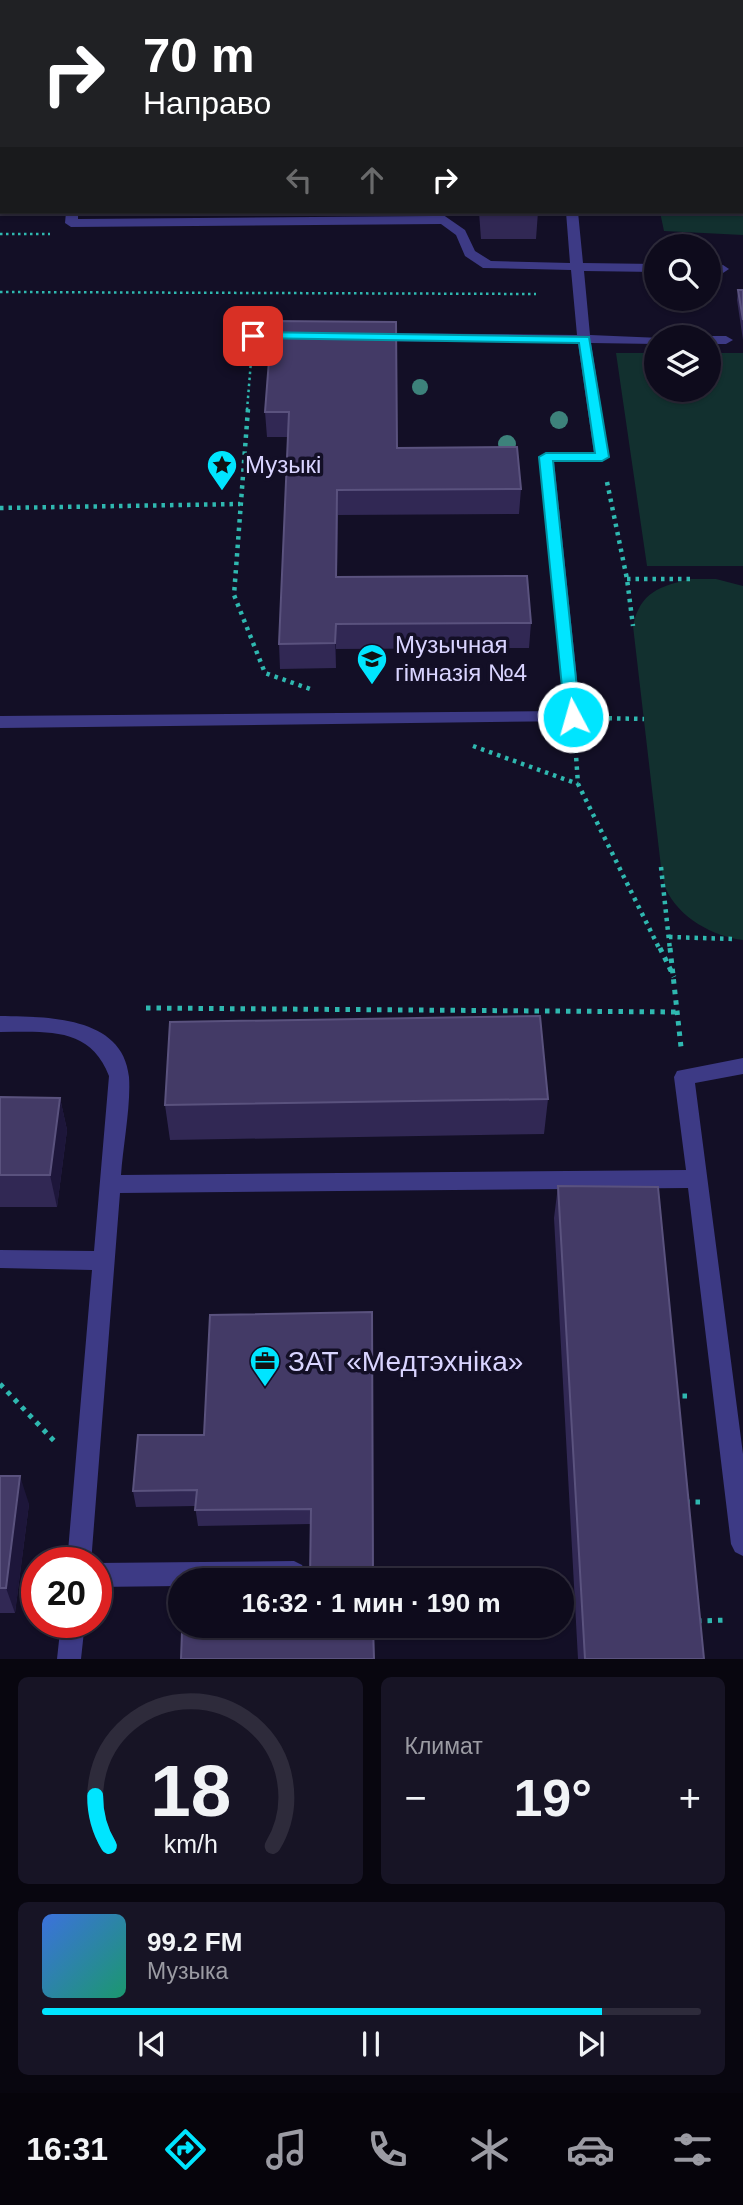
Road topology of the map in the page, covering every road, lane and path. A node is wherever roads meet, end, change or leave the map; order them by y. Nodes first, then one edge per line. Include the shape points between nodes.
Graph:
1 (72, 214) edge
2 (434, 214) edge
3 (572, 214) edge
4 (446, 220) junction
5 (576, 268) junction
6 (644, 268) edge
7 (0, 292) edge
8 (581, 295) junction
9 (253, 336) joint
10 (308, 336) edge
11 (363, 337) edge
12 (584, 340) junction
13 (644, 340) edge
14 (721, 340) edge
15 (726, 340) dead end
16 (602, 457) junction
17 (240, 504) junction
18 (0, 508) edge
19 (627, 579) junction
20 (691, 579) dead end
21 (632, 626) dead end
22 (314, 690) dead end
23 (573, 717) junction
24 (644, 719) dead end
25 (0, 722) edge
26 (463, 743) dead end
27 (578, 785) junction
28 (661, 867) dead end
29 (669, 937) junction
30 (734, 939) dead end
31 (674, 977) junction
32 (146, 1008) dead end
33 (678, 1012) junction
34 (0, 1024) edge
35 (743, 1066) edge
36 (684, 1077) junction
37 (698, 1179) junction
38 (110, 1184) junction
39 (0, 1259) edge
40 (103, 1261) junction
41 (0, 1384) edge
42 (668, 1396) edge
43 (702, 1396) dead end
44 (66, 1454) dead end
45 (677, 1502) edge
46 (715, 1502) dead end
47 (743, 1545) edge
48 (80, 1547) edge
49 (168, 1574) edge
50 (112, 1575) edge
51 (728, 1620) dead end
52 (689, 1621) edge
53 (71, 1638) edge
54 (69, 1659) edge

1 - 4 lane via 71,223
2 - 4 lane
3 - 5 lane
4 - 5 lane via 461,233 470,253 488,265
5 - 6 lane
5 - 8 lane
7 - 8 path
8 - 12 lane
9 - 10 lane
9 - 17 path
11 - 12 lane
12 - 13 lane
12 - 16 lane
14 - 15 lane
16 - 19 path
16 - 23 lane via 546,457
17 - 18 path
17 - 22 path via 234,595 265,673
19 - 20 path
19 - 21 path
23 - 24 path
23 - 25 lane
23 - 27 path
26 - 27 path
27 - 31 path
28 - 29 path
29 - 30 path
29 - 31 path
31 - 33 path
32 - 33 path
33 - 36 path
34 - 38 lane via 69,1027 105,1045 119,1076
35 - 36 lane
36 - 37 lane
37 - 38 lane
37 - 47 lane
38 - 40 lane
39 - 40 lane
40 - 48 lane
41 - 44 path
42 - 43 path
45 - 46 path
49 - 50 lane
51 - 52 path
53 - 54 lane

